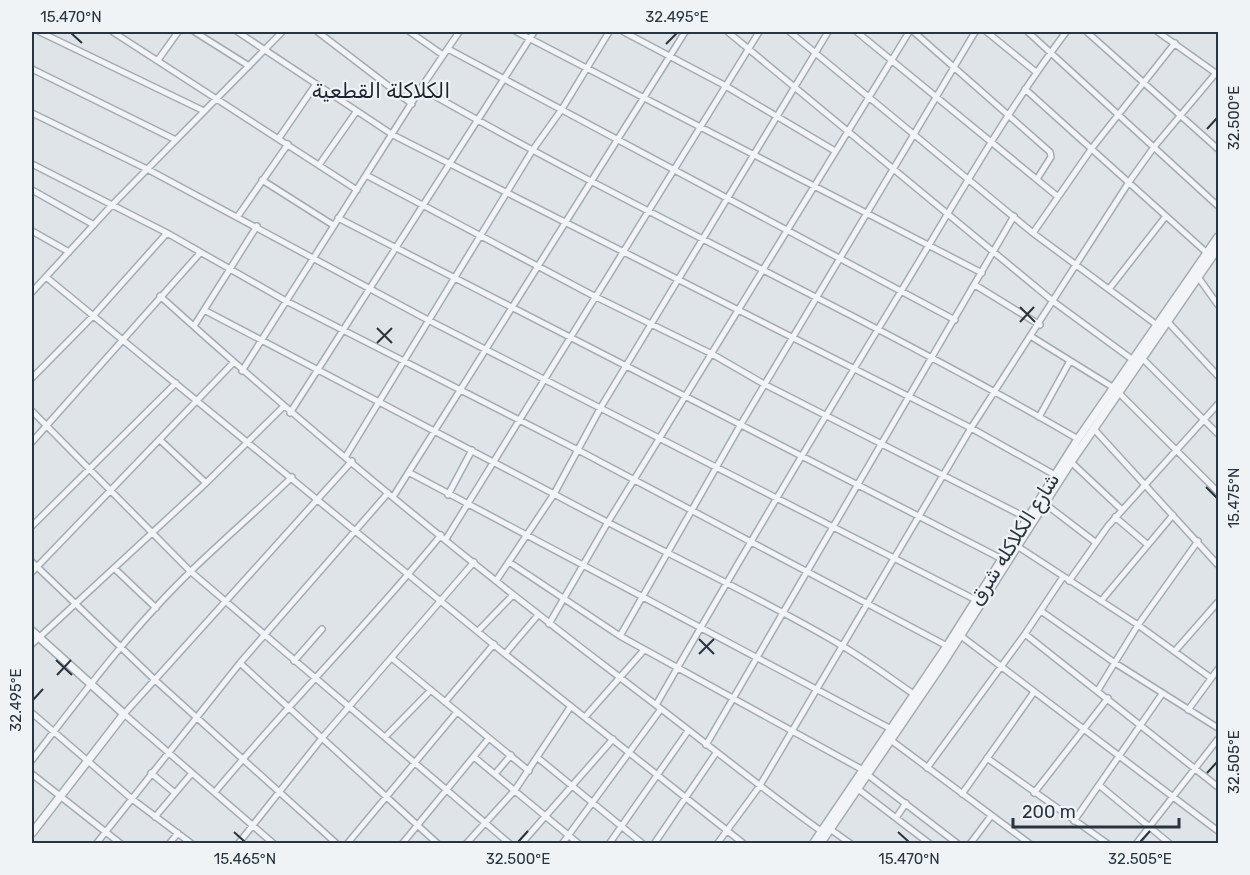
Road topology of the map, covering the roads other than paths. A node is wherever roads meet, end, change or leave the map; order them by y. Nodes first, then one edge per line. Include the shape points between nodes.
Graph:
1 (40, 32) edge
2 (113, 32) edge
3 (178, 32) edge
4 (195, 32) edge
5 (238, 32) edge
6 (282, 32) edge
7 (318, 32) edge
8 (410, 32) edge
9 (459, 32) edge
10 (517, 32) edge
11 (534, 32) edge
12 (609, 32) edge
13 (624, 32) edge
14 (683, 32) edge
15 (728, 32) edge
16 (759, 32) edge
17 (790, 32) edge
18 (828, 32) edge
19 (857, 32) edge
20 (909, 32) edge
21 (914, 32) edge
22 (975, 32) edge
23 (987, 32) edge
24 (1028, 32) edge
25 (1066, 32) edge
26 (1087, 32) edge
27 (1158, 32) edge
28 (530, 38) junction
29 (1175, 43) junction
30 (749, 47) junction
31 (448, 49) junction
32 (265, 50) junction
33 (816, 52) junction
34 (1050, 53) junction
35 (443, 55) junction
36 (671, 55) junction
37 (891, 59) junction
38 (158, 60) junction
39 (955, 65) junction
40 (249, 66) junction
41 (32, 69) edge
42 (586, 69) junction
43 (1036, 72) junction
44 (1217, 74) edge
45 (503, 79) junction
46 (1144, 83) junction
47 (316, 84) junction
48 (795, 85) junction
49 (724, 86) junction
50 (421, 88) junction
51 (1025, 89) junction
52 (936, 95) junction
53 (869, 96) junction
54 (218, 98) junction
55 (645, 98) junction
56 (412, 104) junction
57 (562, 109) junction
58 (204, 111) junction
59 (356, 112) junction
60 (32, 113) edge
61 (1009, 114) junction
62 (1119, 116) junction
63 (1181, 116) junction
64 (777, 117) junction
65 (477, 121) junction
66 (698, 128) junction
67 (849, 130) junction
68 (913, 131) junction
69 (393, 135) junction
70 (279, 138) junction
71 (177, 140) junction
72 (618, 140) junction
73 (991, 141) junction
74 (288, 144) junction
75 (1154, 147) junction
76 (1092, 148) junction
77 (1218, 149) edge
78 (532, 151) junction
79 (835, 152) junction
80 (753, 154) junction
81 (32, 164) edge
82 (451, 164) junction
83 (319, 165) junction
84 (891, 167) junction
85 (149, 170) junction
86 (674, 170) junction
87 (366, 175) junction
88 (1037, 178) junction
89 (969, 179) junction
90 (262, 180) junction
91 (591, 182) junction
92 (1129, 182) junction
93 (812, 186) junction
94 (32, 190) edge
95 (357, 190) junction
96 (508, 193) junction
97 (1057, 196) junction
98 (728, 198) junction
99 (112, 205) junction
100 (1218, 206) edge
101 (423, 207) junction
102 (648, 213) junction
103 (866, 214) junction
104 (948, 215) junction
105 (238, 216) junction
106 (1014, 216) junction
107 (1166, 216) junction
108 (338, 218) junction
109 (566, 224) junction
110 (94, 225) junction
111 (333, 225) junction
112 (257, 226) junction
113 (32, 231) edge
114 (786, 231) junction
115 (1033, 232) junction
116 (166, 233) junction
117 (482, 235) junction
118 (1218, 237) edge
119 (701, 240) junction
120 (928, 246) junction
121 (397, 247) junction
122 (1218, 248) edge
123 (995, 251) junction
124 (69, 252) junction
125 (200, 252) junction
126 (622, 253) junction
127 (1207, 253) junction
128 (313, 258) junction
129 (839, 258) junction
130 (1075, 264) junction
131 (539, 266) junction
132 (229, 268) junction
133 (762, 270) junction
134 (981, 273) junction
135 (46, 277) junction
136 (1198, 277) junction
137 (455, 278) junction
138 (678, 280) junction
139 (975, 285) junction
140 (372, 289) junction
141 (1109, 289) junction
142 (32, 290) edge
143 (901, 291) junction
144 (160, 296) junction
145 (594, 296) junction
146 (816, 300) junction
147 (286, 301) junction
148 (1054, 302) junction
149 (1218, 305) edge
150 (511, 308) junction
151 (204, 310) junction
152 (738, 310) junction
153 (92, 317) junction
154 (428, 320) junction
155 (955, 320) junction
156 (1167, 321) junction
157 (651, 324) junction
158 (1040, 325) junction
159 (1157, 325) junction
160 (194, 326) junction
161 (344, 330) junction
162 (877, 330) junction
163 (1032, 337) junction
164 (570, 338) junction
165 (791, 338) junction
166 (121, 340) junction
167 (262, 341) junction
168 (486, 349) junction
169 (712, 354) junction
170 (932, 358) junction
171 (1142, 358) junction
172 (1133, 360) junction
173 (403, 361) junction
174 (1070, 361) junction
175 (232, 363) junction
176 (627, 367) junction
177 (854, 370) junction
178 (242, 371) junction
179 (317, 371) junction
180 (1218, 376) edge
181 (32, 378) edge
182 (543, 379) junction
183 (176, 383) junction
184 (765, 384) junction
185 (460, 390) junction
186 (1116, 390) junction
187 (996, 391) junction
188 (686, 396) junction
189 (910, 399) junction
190 (199, 401) junction
191 (377, 403) junction
192 (1218, 404) edge
193 (283, 407) junction
194 (601, 407) junction
195 (32, 411) edge
196 (291, 413) junction
197 (826, 414) junction
198 (1039, 417) junction
199 (519, 420) junction
200 (1205, 420) junction
201 (741, 424) junction
202 (46, 426) junction
203 (971, 428) junction
204 (1093, 428) junction
205 (435, 431) junction
206 (1218, 434) edge
207 (660, 438) junction
208 (1078, 439) junction
209 (160, 440) junction
210 (32, 442) edge
211 (249, 443) junction
212 (884, 443) junction
213 (472, 450) junction
214 (578, 450) junction
215 (1176, 451) junction
216 (800, 455) junction
217 (346, 456) junction
218 (352, 461) junction
219 (496, 461) junction
220 (1071, 462) junction
221 (717, 469) junction
222 (88, 470) junction
223 (410, 473) junction
224 (944, 474) junction
225 (1055, 475) junction
226 (292, 477) junction
227 (635, 481) junction
228 (206, 483) junction
229 (859, 485) junction
230 (1145, 486) junction
231 (1218, 491) edge
232 (110, 492) junction
233 (554, 494) junction
234 (391, 495) junction
235 (448, 495) junction
236 (776, 496) junction
237 (319, 498) junction
238 (1044, 503) junction
239 (466, 504) junction
240 (1122, 510) junction
241 (692, 511) junction
242 (1173, 515) junction
243 (919, 516) junction
244 (1115, 517) junction
245 (1027, 518) junction
246 (608, 522) junction
247 (32, 526) edge
248 (833, 528) junction
249 (357, 530) junction
250 (152, 534) junction
251 (528, 535) junction
252 (444, 537) junction
253 (1198, 541) junction
254 (749, 542) junction
255 (1095, 542) junction
256 (1148, 544) junction
257 (1017, 546) junction
258 (669, 553) junction
259 (893, 558) junction
260 (1002, 559) junction
261 (474, 562) junction
262 (509, 562) junction
263 (34, 564) edge
264 (1218, 565) edge
265 (583, 566) junction
266 (114, 568) junction
267 (190, 571) junction
268 (808, 571) junction
269 (32, 572) edge
270 (410, 573) junction
271 (1063, 577) junction
272 (496, 581) junction
273 (1069, 581) junction
274 (725, 583) junction
275 (513, 595) junction
276 (645, 596) junction
277 (563, 600) junction
278 (976, 600) junction
279 (225, 601) junction
280 (442, 601) junction
281 (1101, 601) junction
282 (866, 602) junction
283 (1218, 602) edge
284 (74, 603) junction
285 (156, 608) junction
286 (1041, 610) junction
287 (783, 612) junction
288 (538, 615) junction
289 (549, 624) junction
290 (1138, 625) junction
291 (702, 626) junction
292 (322, 630) dead end
293 (478, 631) junction
294 (32, 632) edge
295 (1025, 634) junction
296 (264, 635) junction
297 (620, 636) junction
298 (961, 636) junction
299 (39, 638) junction
300 (32, 644) edge
301 (494, 644) junction
302 (842, 645) junction
303 (947, 646) junction
304 (122, 648) junction
305 (644, 650) junction
306 (1175, 651) junction
307 (506, 654) junction
308 (758, 657) junction
309 (393, 659) junction
310 (294, 661) junction
311 (240, 663) junction
312 (1115, 663) junction
313 (1001, 667) junction
314 (677, 668) junction
315 (1218, 669) edge
316 (620, 678) junction
317 (1211, 678) junction
318 (155, 680) junction
319 (316, 680) junction
320 (91, 682) junction
321 (816, 688) junction
322 (430, 690) junction
323 (1098, 690) junction
324 (1034, 692) junction
325 (1162, 694) junction
326 (915, 695) junction
327 (1108, 698) junction
328 (733, 700) junction
329 (446, 702) junction
330 (571, 706) junction
331 (287, 707) junction
332 (658, 707) junction
333 (349, 709) junction
334 (1188, 710) junction
335 (457, 712) junction
336 (32, 713) edge
337 (124, 714) junction
338 (198, 716) junction
339 (585, 717) junction
340 (1141, 724) junction
341 (1218, 728) edge
342 (891, 729) junction
343 (1085, 730) junction
344 (54, 731) junction
345 (688, 731) junction
346 (791, 731) junction
347 (385, 737) junction
348 (322, 738) junction
349 (489, 738) junction
350 (613, 739) junction
351 (1218, 739) edge
352 (892, 741) junction
353 (706, 745) junction
354 (168, 752) junction
355 (628, 753) junction
356 (716, 753) junction
357 (1119, 754) junction
358 (511, 755) junction
359 (474, 757) junction
360 (243, 758) junction
361 (538, 758) junction
362 (987, 758) junction
363 (32, 760) edge
364 (89, 762) junction
365 (414, 762) junction
366 (927, 768) junction
367 (1196, 769) junction
368 (529, 771) junction
369 (866, 772) junction
370 (151, 773) junction
371 (192, 773) junction
372 (32, 774) edge
373 (495, 774) junction
374 (657, 775) junction
375 (1099, 784) junction
376 (574, 785) junction
377 (759, 787) junction
378 (1218, 787) edge
379 (858, 789) junction
380 (515, 790) junction
381 (279, 791) junction
382 (447, 791) junction
383 (215, 792) junction
384 (175, 793) junction
385 (1034, 793) junction
386 (962, 794) junction
387 (59, 795) junction
388 (1175, 796) junction
389 (386, 797) junction
390 (685, 797) junction
391 (132, 799) junction
392 (594, 801) junction
393 (906, 803) junction
394 (546, 816) junction
395 (991, 816) junction
396 (155, 817) junction
397 (896, 818) junction
398 (1074, 821) junction
399 (485, 823) junction
400 (253, 825) junction
401 (622, 825) junction
402 (417, 826) junction
403 (1152, 827) junction
404 (830, 829) junction
405 (727, 830) junction
406 (821, 831) junction
407 (1218, 831) edge
408 (105, 832) junction
409 (32, 833) edge
410 (178, 833) junction
411 (569, 834) junction
412 (96, 843) edge
413 (122, 843) edge
414 (169, 843) edge
415 (192, 843) edge
416 (238, 843) edge
417 (274, 843) edge
418 (337, 843) edge
419 (347, 843) edge
420 (402, 843) edge
421 (438, 843) edge
422 (466, 843) edge
423 (510, 843) edge
424 (521, 843) edge
425 (562, 843) edge
426 (579, 843) edge
427 (609, 843) edge
428 (644, 843) edge
429 (654, 843) edge
430 (717, 843) edge
431 (744, 843) edge
432 (813, 843) edge
433 (820, 843) edge
434 (850, 843) edge
435 (930, 843) edge
436 (958, 843) edge
437 (970, 843) edge
438 (1030, 843) edge
439 (1108, 843) edge
440 (1136, 843) edge
441 (1170, 843) edge

1 - 58 street
2 - 38 street
3 - 38 street
4 - 40 street
5 - 32 street
6 - 32 street
7 - 56 street
8 - 35 street
9 - 31 street
10 - 28 street
11 - 28 street
12 - 42 street
13 - 36 street
14 - 36 street
15 - 30 street
16 - 30 street
17 - 33 street
18 - 33 street
19 - 37 street
20 - 37 street
21 - 39 street
22 - 39 street
23 - 43 street
24 - 34 street
25 - 34 street
26 - 46 street
27 - 29 street
28 - 42 street
28 - 45 street
29 - 44 street
29 - 46 street
30 - 48 street
30 - 49 street
31 - 35 street
31 - 45 street
32 - 40 street
32 - 47 street
33 - 48 street
33 - 53 street
34 - 43 street
34 - 62 street
35 - 50 street
36 - 49 street
36 - 55 street
37 - 52 street
37 - 53 street
38 - 54 street
39 - 52 street
39 - 61 street
40 - 54 street
41 - 71 street
42 - 55 street
42 - 57 street
43 - 51 street
44 - 63 street
45 - 57 street
45 - 65 street
46 - 62 street
46 - 63 street
47 - 59 street
47 - 70 street
48 - 64 street
48 - 67 street
49 - 64 street
49 - 66 street
50 - 56 street
50 - 65 street
51 - 61 street
51 - 76 street
52 - 68 street
52 - 73 street
53 - 67 street
53 - 68 street
54 - 58 street
54 - 70 street
55 - 66 street
55 - 72 street
56 - 69 street
57 - 72 street
57 - 78 street
58 - 71 street
59 - 69 street
59 - 83 street
60 - 85 street
61 - 73 street
61 - 88 street via 1051,154
62 - 75 street
62 - 76 street
63 - 75 street
63 - 77 street
64 - 79 street
64 - 80 street
65 - 78 street
65 - 82 street
66 - 80 street
66 - 86 street
67 - 79 street
67 - 84 street
68 - 84 street
68 - 89 street
69 - 82 street
69 - 87 street
70 - 74 street
71 - 85 street
72 - 86 street
72 - 91 street
73 - 88 street
73 - 89 street
74 - 83 street
74 - 90 street
75 - 92 street
75 - 100 street
76 - 92 street
76 - 97 street
78 - 91 street
78 - 96 street
79 - 93 street
80 - 93 street
80 - 98 street
81 - 99 street
82 - 96 street
82 - 101 street
83 - 95 street
84 - 103 street
84 - 104 street
85 - 99 street
85 - 105 street
86 - 98 street
86 - 102 street
87 - 95 street
87 - 101 street
88 - 97 street
89 - 104 street
89 - 106 street
90 - 105 street
90 - 111 street
91 - 102 street
91 - 109 street
92 - 107 street
92 - 130 street
93 - 103 street
93 - 114 street
94 - 110 street
95 - 108 street
96 - 109 street
96 - 117 street
97 - 115 street
98 - 114 street
98 - 119 street
99 - 110 street
99 - 116 street
101 - 117 street
101 - 121 street
102 - 119 street
102 - 126 street
103 - 120 street
103 - 129 street
104 - 120 street
104 - 123 street
105 - 112 street
106 - 115 street
106 - 123 street
107 - 127 street
107 - 141 street
108 - 111 street
108 - 121 street
109 - 126 street
109 - 131 street
110 - 124 street
111 - 128 street
112 - 128 street
112 - 132 street
113 - 124 street
114 - 129 street
114 - 133 street
115 - 130 street
116 - 125 street
116 - 153 street
117 - 131 street
117 - 137 street
118 - 127 street, شارع الكلاكله شرق
119 - 133 street
119 - 138 street
120 - 134 street
120 - 143 street
121 - 137 street
121 - 140 street
122 - 136 street, شارع الكلاكله شرق
123 - 134 street
123 - 148 street
124 - 135 street
125 - 132 street
125 - 144 street
126 - 138 street
126 - 145 street
127 - 159 street, شارع الكلاكله شرق
128 - 140 street
128 - 147 street
129 - 143 street
129 - 146 street
130 - 141 street
130 - 148 street
131 - 145 street
131 - 150 street
132 - 147 street
132 - 151 street
133 - 146 street
133 - 152 street
134 - 139 street
135 - 142 street
135 - 153 street
136 - 149 street
136 - 156 street, شارع الكلاكله شرق
137 - 150 street
137 - 154 street
138 - 152 street
138 - 157 street
139 - 155 street
139 - 158 street
140 - 154 street
140 - 161 street
141 - 159 street
143 - 155 street
143 - 162 street
144 - 160 street
144 - 166 street
145 - 157 street
145 - 164 street
146 - 162 street
146 - 165 street
147 - 161 street
147 - 167 street
148 - 158 street
148 - 172 street
150 - 164 street
150 - 168 street
151 - 160 street
151 - 167 street
152 - 165 street
152 - 169 street
153 - 166 street
153 - 181 street
154 - 168 street
154 - 173 street
155 - 170 street
156 - 171 street, شارع الكلاكله شرق
156 - 180 street
157 - 169 street
157 - 176 street
158 - 163 street
159 - 172 street, شارع الكلاكله شرق
160 - 175 street
161 - 173 street
161 - 179 street
162 - 170 street
162 - 177 street
163 - 174 street
163 - 187 street
164 - 176 street
164 - 182 street
165 - 177 street
165 - 184 street
166 - 183 street
166 - 202 street
167 - 178 street
167 - 179 street
168 - 182 street
168 - 185 street
169 - 184 street
169 - 188 street
170 - 187 street
170 - 189 street
171 - 186 street, شارع الكلاكله شرق
171 - 200 street
172 - 186 street, شارع الكلاكله شرق
173 - 185 street
173 - 191 street
174 - 186 street
174 - 198 street
175 - 178 street
175 - 190 street
176 - 188 street
176 - 194 street
177 - 189 street
177 - 197 street
178 - 193 street
179 - 191 street
179 - 196 street
182 - 194 street
182 - 199 street
183 - 190 street
183 - 222 street
184 - 197 street
184 - 201 street
185 - 199 street
185 - 205 street
186 - 204 street, شارع الكلاكله شرق
186 - 208 street, شارع الكلاكله شرق
186 - 215 street
187 - 198 street
187 - 203 street
188 - 201 street
188 - 207 street
189 - 203 street
189 - 212 street
190 - 209 street
190 - 211 street
191 - 205 street
191 - 217 street
192 - 200 street
193 - 196 street
193 - 211 street
194 - 207 street
194 - 214 street
195 - 202 street
196 - 217 street
197 - 212 street
197 - 216 street
198 - 208 street
199 - 214 street
199 - 219 street
200 - 206 street
200 - 215 street
201 - 216 street
201 - 221 street
202 - 210 street
202 - 222 street
203 - 224 street
203 - 225 street
204 - 220 street, شارع الكلاكله شرق
204 - 230 street
205 - 213 street
205 - 223 street
207 - 221 street
207 - 227 street
208 - 225 street, شارع الكلاكله شرق
209 - 228 street
209 - 232 street
211 - 226 street
211 - 228 street
212 - 224 street
212 - 229 street
213 - 219 street
213 - 235 street
214 - 227 street
214 - 233 street
215 - 230 street
215 - 231 street
216 - 229 street
216 - 236 street
217 - 218 street
218 - 234 street
218 - 237 street
219 - 233 street
219 - 239 street
220 - 238 street, شارع الكلاكله شرق
220 - 240 street
221 - 236 street
221 - 241 street
222 - 232 street
222 - 247 street
223 - 234 street
223 - 235 street
224 - 243 street
224 - 245 street
225 - 245 street, شارع الكلاكله شرق
226 - 237 street
226 - 267 street
227 - 241 street
227 - 246 street
228 - 250 street
229 - 243 street
229 - 248 street
230 - 240 street
230 - 242 street
232 - 250 street
232 - 263 street
233 - 246 street
233 - 251 street
234 - 249 street
234 - 252 street
235 - 239 street
236 - 248 street
236 - 254 street
237 - 249 street
237 - 279 street
238 - 255 street
238 - 257 street, شارع الكلاكله شرق
239 - 251 street
239 - 252 street
240 - 244 street
241 - 254 street
241 - 258 street
242 - 253 street
242 - 256 street
243 - 259 street
243 - 260 street
244 - 255 street
244 - 256 street
245 - 260 street, شارع الكلاكله شرق
246 - 258 street
246 - 265 street
248 - 259 street
248 - 268 street
249 - 270 street
249 - 296 street
250 - 266 street
250 - 267 street
251 - 262 street
251 - 265 street
252 - 261 street
252 - 270 street
253 - 264 street
253 - 290 street
254 - 268 street
254 - 274 street
255 - 273 street
256 - 281 street
257 - 271 street
257 - 298 street, شارع الكلاكله شرق
258 - 274 street
258 - 276 street
259 - 278 street
259 - 282 street
260 - 278 street, شارع الكلاكله شرق
261 - 272 street
261 - 280 street
262 - 272 street
262 - 277 street
263 - 269 street
263 - 284 street
265 - 276 street
265 - 277 street
266 - 284 street
266 - 285 street
267 - 279 street
267 - 285 street
268 - 282 street
268 - 287 street
270 - 280 street
270 - 319 street
271 - 273 street
271 - 286 street
272 - 275 street
273 - 281 street
274 - 287 street
274 - 291 street
275 - 288 street
275 - 293 street
276 - 291 street
276 - 297 street
277 - 289 street
277 - 297 street
278 - 303 street, شارع الكلاكله شرق
279 - 296 street
279 - 318 street
280 - 293 street
280 - 309 street
281 - 290 street
282 - 302 street
282 - 303 street
283 - 306 street
284 - 299 street
284 - 304 street
285 - 304 street
286 - 295 street
286 - 312 street
287 - 302 street
287 - 308 street
288 - 289 street
288 - 307 street
289 - 316 street
290 - 306 street
290 - 312 street
291 - 308 street
291 - 314 street
292 - 310 street
293 - 301 street
294 - 299 street
295 - 313 street
295 - 323 street
296 - 310 street
296 - 311 street
297 - 305 street
298 - 313 street
298 - 352 street, شارع الكلاكله شرق
299 - 300 street
299 - 320 street
301 - 307 street
301 - 329 street
302 - 321 street
302 - 326 street
303 - 326 street, شارع الكلاكله شرق
304 - 318 street
304 - 320 street
305 - 314 street
305 - 316 street
306 - 317 street
307 - 330 street
308 - 321 street
308 - 328 street
309 - 322 street
309 - 333 street
310 - 319 street
311 - 331 street
311 - 338 street
312 - 323 street
312 - 325 street
313 - 324 street
313 - 366 street
314 - 328 street
314 - 332 street
315 - 317 street
316 - 332 street
316 - 339 street
317 - 334 street
318 - 337 street
318 - 338 street
319 - 331 street
319 - 333 street
320 - 337 street
320 - 344 street
321 - 342 street
321 - 346 street
322 - 329 street
322 - 347 street
323 - 327 street
324 - 343 street
324 - 362 street
325 - 334 street
325 - 340 street
326 - 342 street, شارع الكلاكله شرق
327 - 340 street
327 - 343 street
328 - 346 street
328 - 353 street
329 - 335 street
330 - 339 street
330 - 361 street
331 - 348 street
331 - 360 street
332 - 345 street
332 - 355 street
333 - 347 street
333 - 348 street
334 - 341 street
335 - 349 street
335 - 365 street
336 - 344 street
337 - 354 street
337 - 364 street
338 - 354 street
338 - 360 street
339 - 350 street
340 - 357 street
340 - 367 street
342 - 369 street, شارع الكلاكله شرق
343 - 357 street
343 - 385 street
344 - 363 street
344 - 364 street
345 - 353 street
345 - 374 street
346 - 369 street
346 - 377 street
347 - 365 street
348 - 381 street
348 - 389 street
349 - 358 street
349 - 359 street
350 - 355 street
350 - 376 street
351 - 367 street
352 - 366 street
352 - 369 street, شارع الكلاكله شرق
353 - 356 street
354 - 370 street
354 - 371 street
355 - 374 street
355 - 392 street
356 - 377 street
356 - 390 street
357 - 375 street
357 - 388 street
358 - 368 street
358 - 373 street
359 - 373 street
359 - 382 street
360 - 381 street
360 - 383 street
361 - 368 street
361 - 376 street
362 - 385 street
362 - 386 street
364 - 387 street
364 - 391 street
365 - 382 street
365 - 389 street
366 - 386 street
367 - 378 street
367 - 388 street
368 - 380 street
369 - 379 street, شارع الكلاكله شرق
369 - 393 street
369 - 406 street, شارع الكلاكله شرق
370 - 384 street
370 - 391 street
371 - 383 street
371 - 384 street
372 - 387 street
373 - 380 street
374 - 390 street
374 - 401 street
375 - 398 street
375 - 403 street
376 - 392 street
376 - 394 street
377 - 405 street
377 - 406 street
379 - 397 street
379 - 404 street, شارع الكلاكله شرق
380 - 394 street
380 - 399 street
381 - 400 street
381 - 418 street
382 - 399 street
382 - 402 street
383 - 400 street
384 - 396 street
385 - 398 street
386 - 395 street
387 - 408 street
387 - 409 street
388 - 403 street
388 - 407 street
389 - 402 street
389 - 419 street
390 - 405 street
390 - 429 street
391 - 396 street
391 - 408 street
392 - 401 street
392 - 411 street
393 - 397 street
393 - 436 street
394 - 411 street
394 - 424 street
395 - 437 street
395 - 438 street
396 - 410 street
397 - 435 street
398 - 439 street
399 - 422 street
399 - 423 street
400 - 416 street
400 - 417 street
401 - 427 street
401 - 428 street
402 - 420 street
402 - 421 street
403 - 440 street
403 - 441 street
404 - 433 street, شارع الكلاكله شرق
404 - 434 street
405 - 430 street
405 - 431 street
406 - 432 street, شارع الكلاكله شرق
408 - 412 street
408 - 413 street
410 - 414 street
410 - 415 street
411 - 425 street
411 - 426 street

